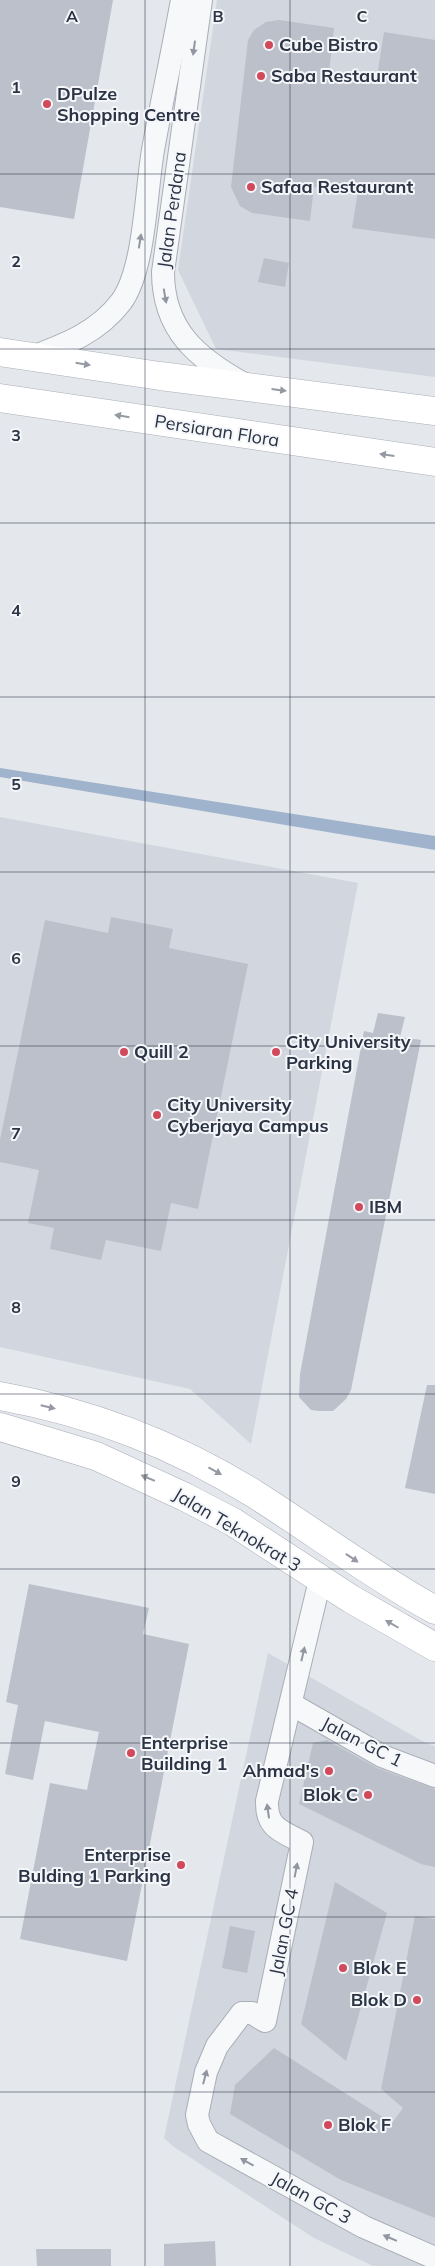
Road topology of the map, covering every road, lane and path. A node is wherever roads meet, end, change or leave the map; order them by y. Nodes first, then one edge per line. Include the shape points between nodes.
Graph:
1 (182, 0) edge
2 (201, 0) edge
3 (0, 352) edge
4 (32, 357) junction
5 (246, 386) junction
6 (0, 398) edge
7 (435, 411) edge
8 (435, 462) edge
9 (0, 1396) edge
10 (0, 1427) edge
11 (320, 1580) junction
12 (435, 1610) edge
13 (435, 1647) edge
14 (291, 1704) junction
15 (435, 1776) edge
16 (199, 2124) joint
17 (435, 2258) edge

4 -> 1 street, Jalan Perdana via 88,333 122,300 133,276
2 -> 5 street, Jalan Perdana via 163,288 172,317 194,349 212,366
3 - 4 main road
4 -> 5 main road
5 -> 7 main road
8 -> 6 main road, Persiaran Flora
9 -> 12 main road via 108,1423 184,1454 256,1495 402,1592
11 -> 10 main road, Jalan Teknokrat 3 via 232,1522 153,1480 96,1456
13 -> 11 main road, Jalan Teknokrat 3
14 -> 11 street
14 - 15 street, Jalan GC 1 via 382,1756
16 -> 14 street, Jalan GC 4 via 197,2115 206,2072 217,2046 242,2013 252,2013 265,2021 302,1842 278,1830 266,1810
17 -> 16 street, Jalan GC 3 via 364,2227 208,2141

